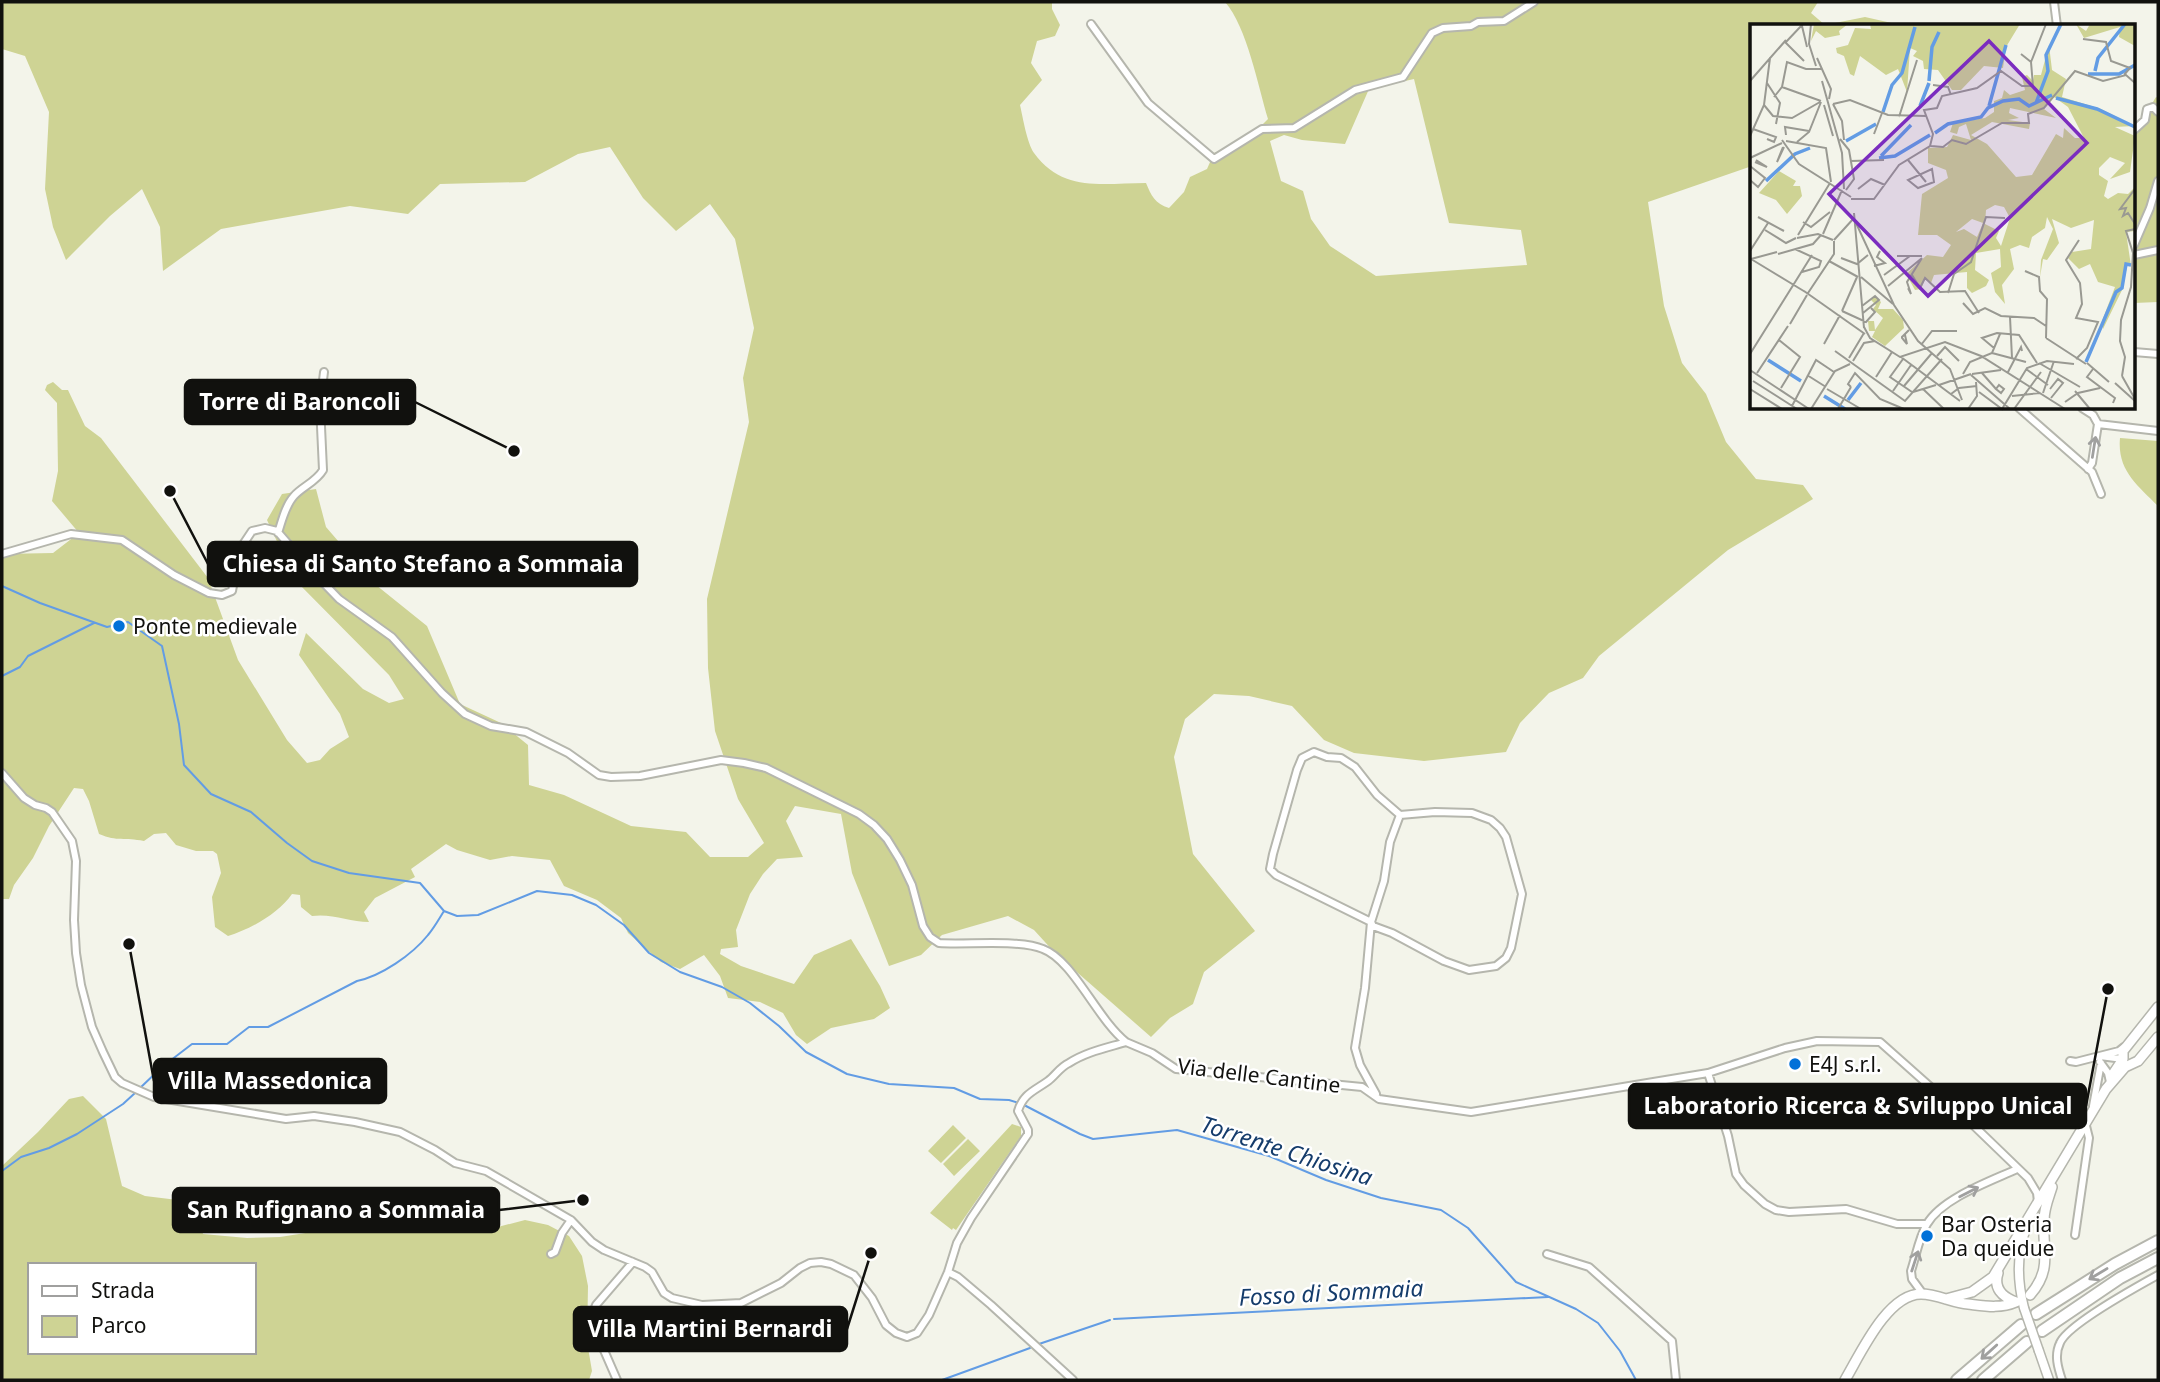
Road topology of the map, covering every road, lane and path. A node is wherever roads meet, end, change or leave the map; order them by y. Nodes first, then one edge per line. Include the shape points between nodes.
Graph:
1 (1534, 2) edge
2 (2054, 2) edge
3 (1091, 24) dead end
4 (2057, 24) edge
5 (2158, 112) edge
6 (2136, 128) edge
7 (2158, 181) edge
8 (2136, 240) edge
9 (2158, 250) edge
10 (2136, 256) edge
11 (2136, 352) edge
12 (2158, 354) edge
13 (324, 372) dead end
14 (2021, 410) edge
15 (2085, 410) edge
16 (2098, 424) junction
17 (2158, 431) edge
18 (2088, 469) junction
19 (2101, 494) dead end
20 (278, 533) junction
21 (2, 554) edge
22 (2, 773) edge
23 (1400, 815) junction
24 (1371, 922) junction
25 (2158, 1007) edge
26 (2158, 1038) edge
27 (2130, 1041) junction
28 (1126, 1042) junction
29 (2158, 1049) edge
30 (2146, 1051) junction
31 (2094, 1056) junction
32 (2123, 1059) junction
33 (2070, 1061) dead end
34 (2101, 1063) junction
35 (2132, 1064) junction
36 (1708, 1073) junction
37 (2109, 1084) junction
38 (1379, 1099) junction
39 (2092, 1110) junction
40 (2085, 1122) junction
41 (2017, 1169) junction
42 (2028, 1178) junction
43 (2054, 1178) junction
44 (2035, 1210) junction
45 (571, 1220) junction
46 (1926, 1224) junction
47 (2075, 1235) dead end
48 (2158, 1241) edge
49 (551, 1254) dead end
50 (1547, 1254) dead end
51 (2158, 1258) edge
52 (633, 1262) junction
53 (1998, 1271) junction
54 (948, 1272) junction
55 (2158, 1275) edge
56 (1923, 1294) junction
57 (2030, 1295) dead end
58 (1946, 1299) junction
59 (2020, 1305) junction
60 (2036, 1314) dead end
61 (2021, 1325) dead end
62 (2042, 1331) dead end
63 (2027, 1342) dead end
64 (617, 1380) edge
65 (1073, 1380) edge
66 (1676, 1380) edge
67 (1845, 1380) edge
68 (1957, 1380) edge
69 (1983, 1380) edge
70 (2049, 1380) edge
71 (2062, 1380) edge

1 - 3 street via 1504,20 1443,28 1433,33 1403,77 1355,90 1294,128 1262,129 1213,159 1148,103
2 - 4 street
5 - 6 street via 2153,107 2147,109 2145,120
7 - 8 street
9 - 10 street
11 - 12 street
13 - 20 street via 320,405 323,470 289,502
14 - 18 street
15 - 16 street
16 - 17 street
18 -> 16 street
18 - 19 street
20 - 21 street via 264,528 252,531 240,549 232,591 222,596 174,575 122,540 71,534
20 - 28 street via 340,599 392,637 466,714 491,726 526,732 599,775 640,776 721,760 744,763 766,768 859,814 887,839 900,860 930,937 939,943 1026,945 1058,956
22 - 45 street via 24,798 52,812 72,841 81,985 92,1027 122,1083 153,1097 286,1119 314,1116 400,1132 454,1163 486,1171
23 - 24 street, Via delle Cantine
23 - 24 street via 1341,758 1314,752 1302,758 1270,869
23 - 24 street via 1472,813 1500,828 1522,894 1511,948 1496,966 1469,970
24 - 38 street, Via delle Cantine via 1355,1048
25 - 27 main road
26 - 30 main road
27 - 31 street via 2119,1051
27 - 32 main road
28 - 38 street, Via delle Cantine via 1176,1069 1362,1087
28 - 54 street via 1069,1062 1028,1093 1018,1109 1028,1134 971,1218
29 - 30 street
30 - 35 main road
31 - 32 street
31 - 33 street
31 - 34 street
32 - 35 main road
32 - 37 main road
34 - 37 street
34 - 39 street
35 - 37 main road
36 - 38 street, Via delle Cantine via 1471,1112
36 - 41 street, Via delle Cantine via 1817,1041 1880,1042
36 - 46 street via 1736,1174 1765,1204 1789,1212 1846,1209 1897,1224
37 - 39 main road
39 - 40 main road
40 - 43 main road
40 - 47 street via 2088,1138
41 - 42 street, Via delle Cantine
46 -> 41 street via 1949,1203
42 - 43 street via 2042,1183
42 - 44 street, Via delle Cantine via 2037,1193
43 - 44 main road
43 - 57 main road via 2044,1219 2044,1270
44 - 53 main road
44 - 59 street via 2019,1261
45 - 49 street
45 - 52 street via 592,1242
56 -> 46 street via 1911,1271
48 -> 60 highway
50 - 66 street via 1589,1267 1672,1341
51 - 62 highway
52 - 54 street via 652,1272 672,1298 702,1305 741,1303 810,1263 831,1264 853,1275 886,1325 907,1337 917,1333 929,1315
52 - 64 street via 592,1315
53 - 58 main road via 1980,1288
53 - 59 main road via 1996,1285
54 - 65 street
55 - 71 street via 2066,1334 2057,1354
56 - 58 main road
56 - 67 main road via 1904,1299 1888,1312
58 - 59 main road via 1993,1307
59 - 70 street, bridge
61 -> 68 highway
63 - 69 highway

